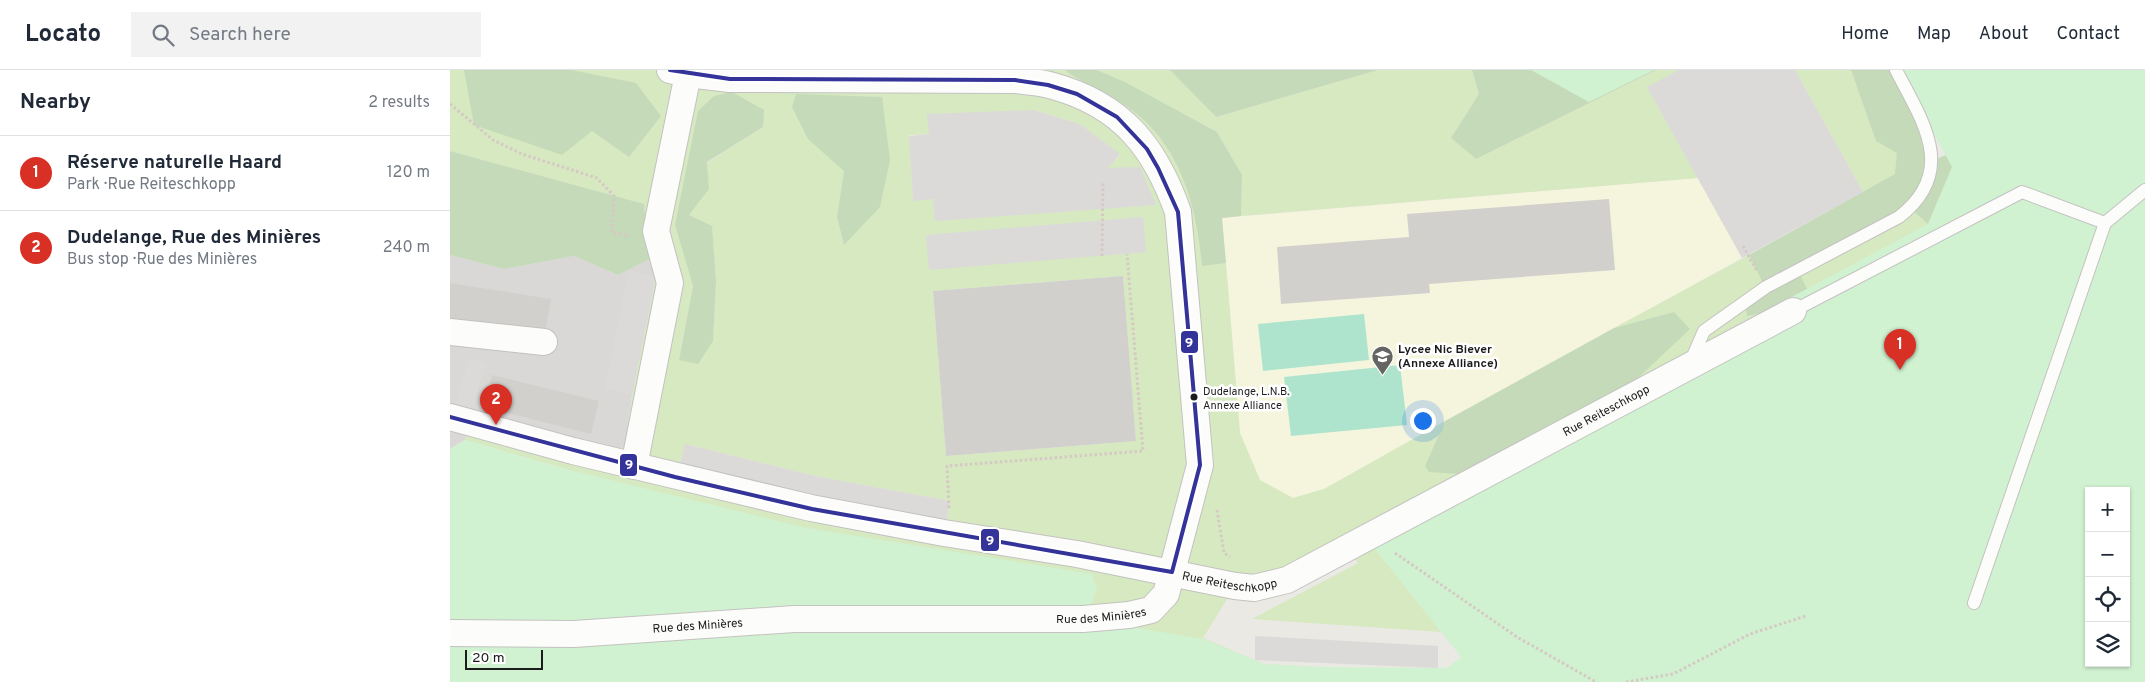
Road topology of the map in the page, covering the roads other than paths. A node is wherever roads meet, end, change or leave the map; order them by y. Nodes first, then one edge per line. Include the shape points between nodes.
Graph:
1 (1896, 70) edge
2 (679, 72) edge
3 (2145, 190) edge
4 (2105, 223) junction
5 (1794, 311) joint
6 (450, 332) edge
7 (544, 342) dead end
8 (1689, 365) junction
9 (450, 417) edge
10 (634, 466) junction
11 (1172, 572) junction
12 (1974, 603) dead end
13 (450, 633) edge

1 - 8 lane via 1931,142 1933,161 1928,179 1911,208 1899,218 1766,287 1704,331
2 - 10 street via 656,231 670,283
2 - 11 street, Rue Reiteschkopp via 730,78 1015,80 1052,85 1095,103 1119,118 1145,145 1166,178 1178,212 1200,465
3 - 4 lane
4 - 5 lane via 2022,192
4 - 12 lane
5 - 8 street, Rue Reiteschkopp
6 - 7 street
8 - 11 street, Rue Reiteschkopp via 1288,580 1254,588
9 - 10 street
10 - 11 street via 811,508
11 - 13 street, Rue des Minières via 1166,594 1151,610 1083,619 794,619 574,634

